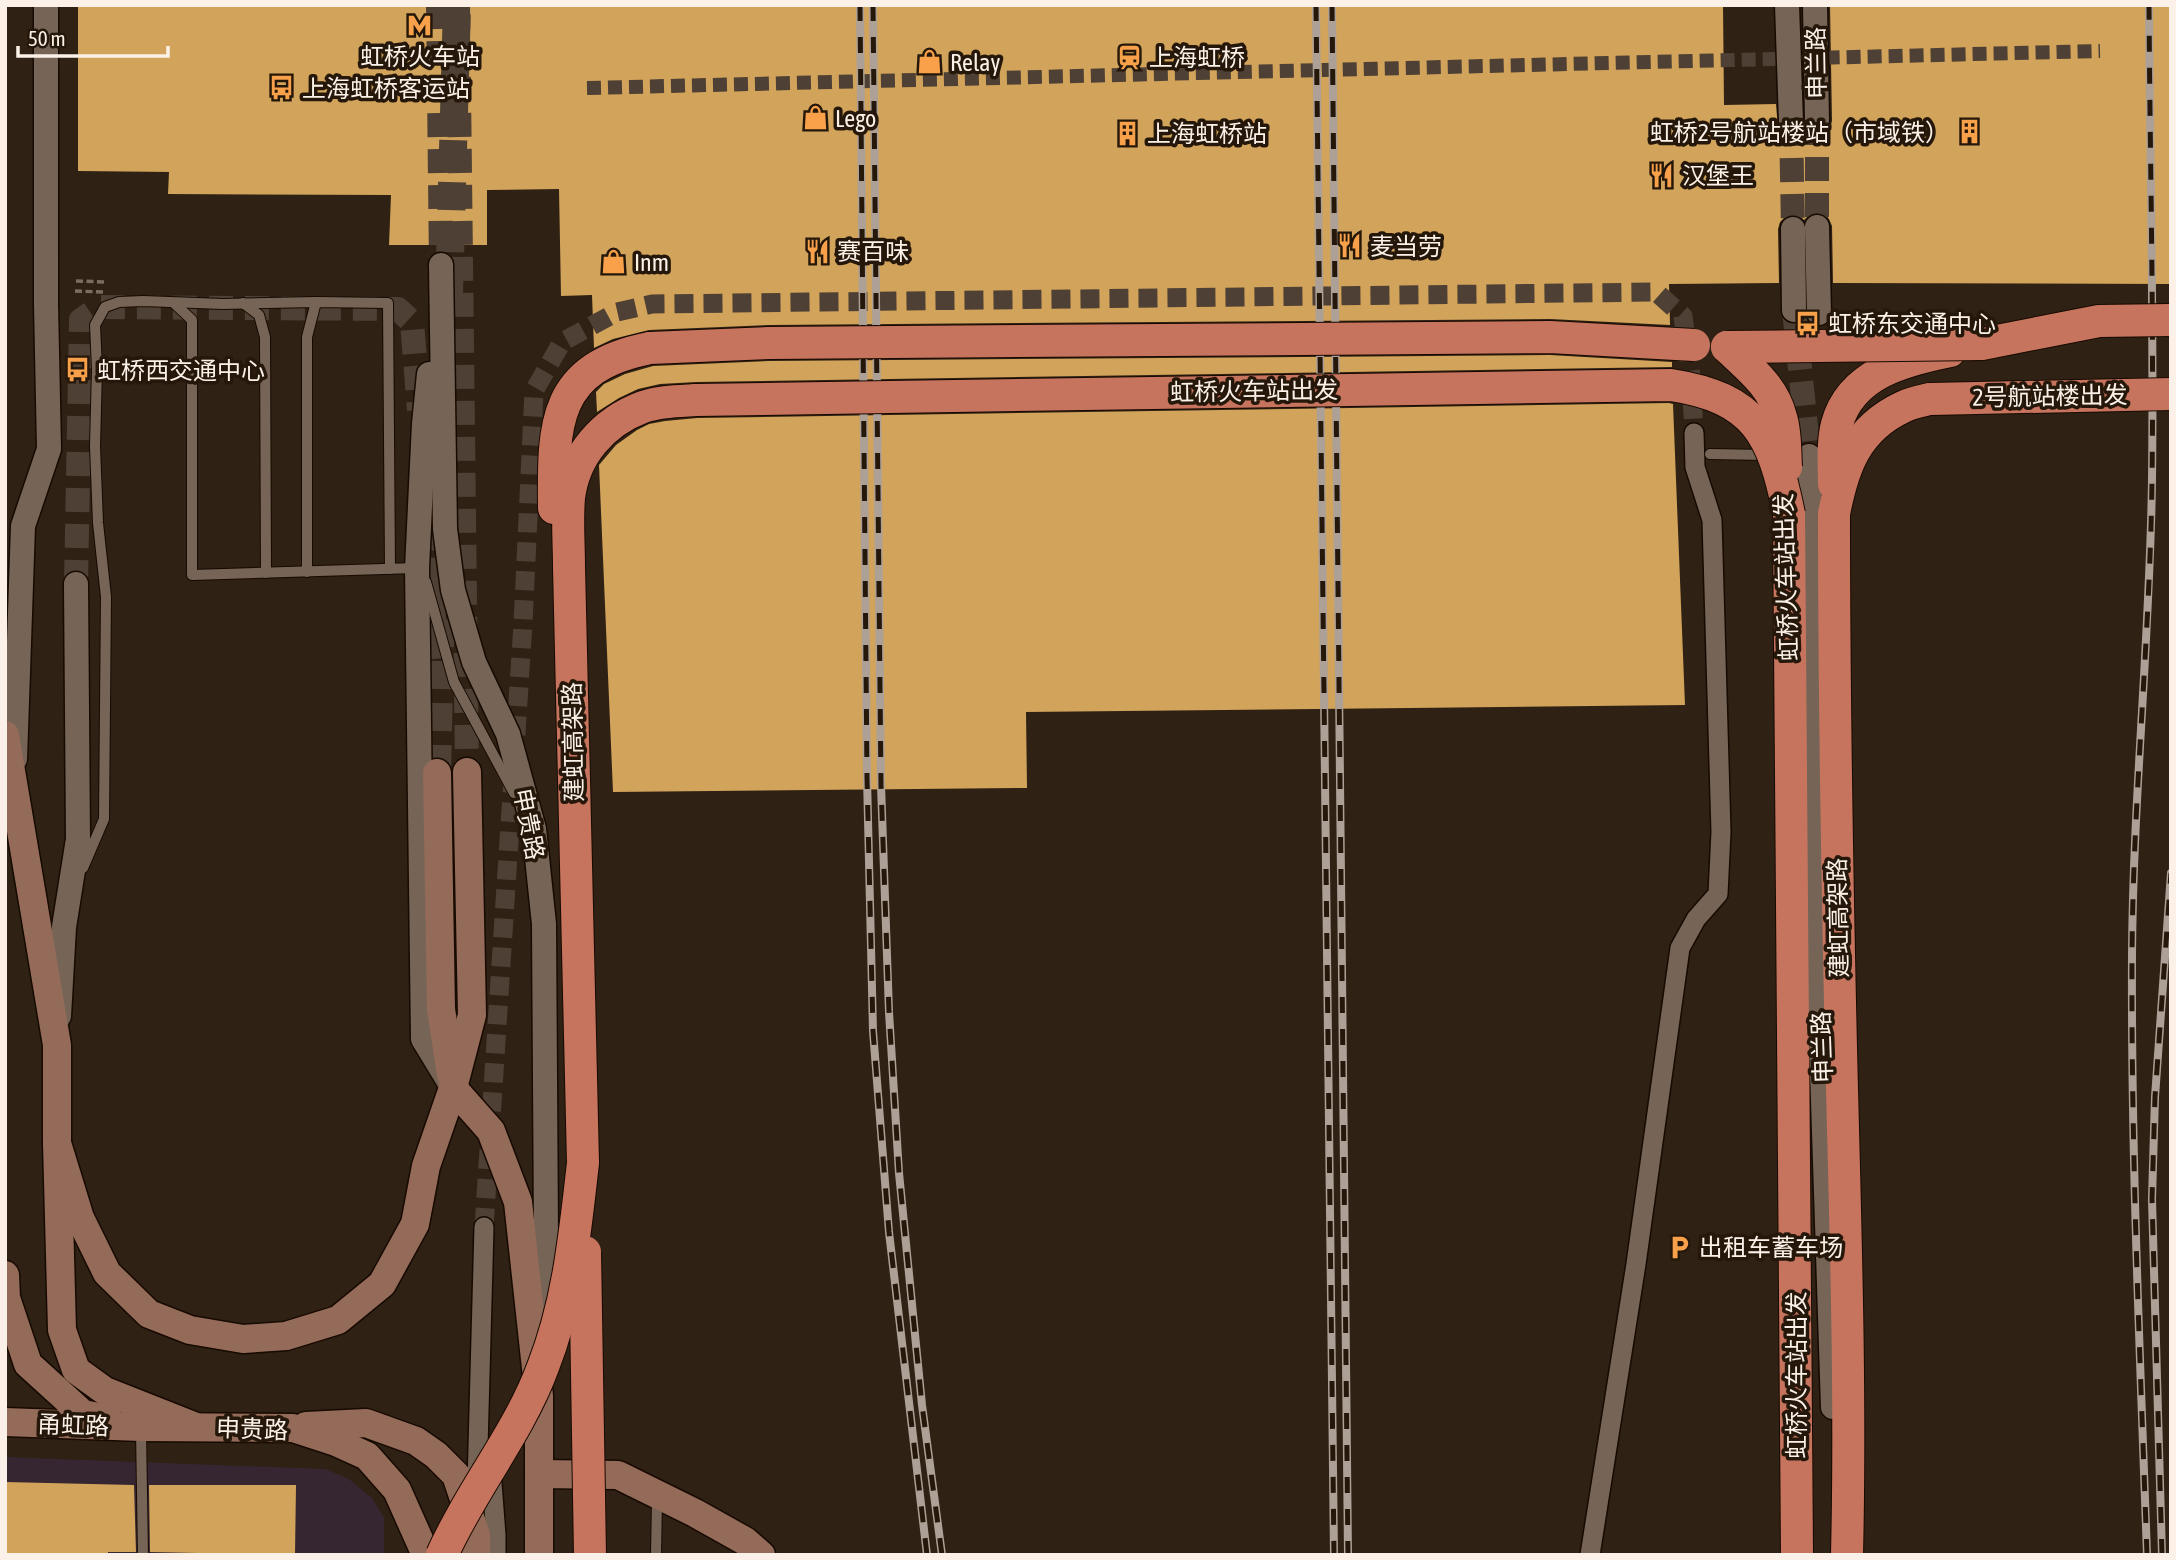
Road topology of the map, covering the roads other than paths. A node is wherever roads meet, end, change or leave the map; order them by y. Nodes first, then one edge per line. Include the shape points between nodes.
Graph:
1 (46, 5) edge
2 (1787, 5) edge
3 (1815, 5) edge
4 (1817, 121) tunnel mouth
5 (1791, 122) tunnel mouth
6 (1805, 228) tunnel mouth
7 (316, 302) junction
8 (174, 303) junction
9 (243, 303) junction
10 (1806, 311) tunnel mouth
11 (2171, 320) edge
12 (1982, 344) junction
13 (1727, 348) junction
14 (2171, 394) edge
15 (1930, 399) joint
16 (696, 400) joint
17 (1694, 433) tunnel mouth
18 (1710, 454) dead end
19 (1809, 456) joint
20 (1788, 514) junction
21 (1834, 514) junction
22 (569, 567) junction
23 (417, 568) junction
24 (390, 569) junction
25 (307, 572) junction
26 (266, 573) junction
27 (76, 584) tunnel mouth
28 (5, 736) edge
29 (467, 772) tunnel mouth
30 (437, 773) tunnel mouth
31 (15, 786) junction
32 (534, 829) junction
33 (69, 900) junction
34 (57, 1045) junction
35 (453, 1088) junction
36 (57, 1143) junction
37 (583, 1163) junction
38 (484, 1227) tunnel mouth
39 (5, 1275) edge
40 (6, 1299) edge
41 (480, 1340) junction
42 (539, 1396) junction
43 (5, 1422) edge
44 (141, 1427) junction
45 (196, 1427) junction
46 (293, 1428) junction
47 (539, 1474) junction
48 (1848, 1484) junction
49 (657, 1494) junction
50 (476, 1545) edge
51 (143, 1555) edge
52 (426, 1555) edge
53 (442, 1555) edge
54 (496, 1555) edge
55 (539, 1555) edge
56 (590, 1555) edge
57 (656, 1555) edge
58 (761, 1555) edge
59 (1590, 1555) edge
60 (1797, 1555) edge
61 (1839, 1555) edge
62 (1847, 1555) edge
63 (1855, 1555) edge

1 - 31 street via 49,449 23,526
2 - 5 street
3 - 4 street, 申兰路
6 - 10 street
7 - 9 lane
7 - 24 lane via 388,303
7 - 25 lane via 307,337
8 - 9 lane
8 - 26 lane via 192,320 192,575
8 - 33 lane via 118,302 105,307 95,325 95,446 106,597 104,819
9 - 26 lane via 259,315 265,337
11 - 12 highway, bridge via 2099,321
12 - 13 highway, bridge
12 - 21 highway, bridge via 1913,359 1874,375 1855,389 1845,404 1834,441
13 - 20 highway, bridge via 1760,377 1782,418
13 - 22 highway, bridge via 1550,337 769,343 641,350 596,367 563,407 555,438 554,523
14 - 15 highway, 2号航站楼出发, bridge
15 - 21 highway, 建虹高架路 via 1904,406 1865,434 1850,456
16 - 20 highway, 虹桥火车站出发, bridge via 1671,385 1700,390 1746,414 1774,453
16 - 22 highway, 建虹高架路 via 643,407 610,426 583,453 569,494
17 - 59 street via 1695,467 1712,520 1721,832 1718,894 1696,919 1680,948
18 - 19 lane
19 - 61 street, 申兰路 via 1818,947
20 - 60 highway, 虹桥火车站出发
21 - 48 highway, 建虹高架路
22 - 37 highway, 建虹高架路
23 - 24 lane
23 - 32 lane via 424,574 454,682
23 - 32 street, 申贵路 via 424,424 441,265 445,529 453,590 474,662 508,734
23 - 35 street via 423,1039
24 - 25 lane
25 - 26 lane
27 - 33 street via 78,839
28 - 31 main road
29 - 35 main road via 472,1015
30 - 35 main road via 441,1009
31 - 34 main road
32 - 42 street, 申贵路 via 544,924 546,1236
33 - 34 street
34 - 36 main road
35 - 36 main road via 426,1166 415,1224 382,1284 338,1320 286,1336 243,1339 190,1330 149,1314 107,1273 80,1218
35 - 42 main road, 申贵路 via 491,1131 518,1202
36 - 45 main road via 62,1330 76,1370 105,1391
37 - 53 highway, bridge via 572,1262 543,1369
37 - 56 highway, bridge
38 - 41 street
39 - 40 main road
40 - 44 main road via 28,1364 83,1414
41 - 50 street
41 - 54 street
42 - 47 main road, 申贵路
43 - 44 main road, 甬虹路
44 - 45 main road, 申贵路
44 - 51 lane
45 - 46 main road, 申贵路
46 - 50 main road via 366,1423 416,1441 456,1475
46 - 52 main road, 申贵路 via 367,1456 397,1490
47 - 49 main road via 618,1475
47 - 55 main road, 申贵路
48 - 62 highway
48 - 63 highway
49 - 57 lane
49 - 58 main road via 745,1541

